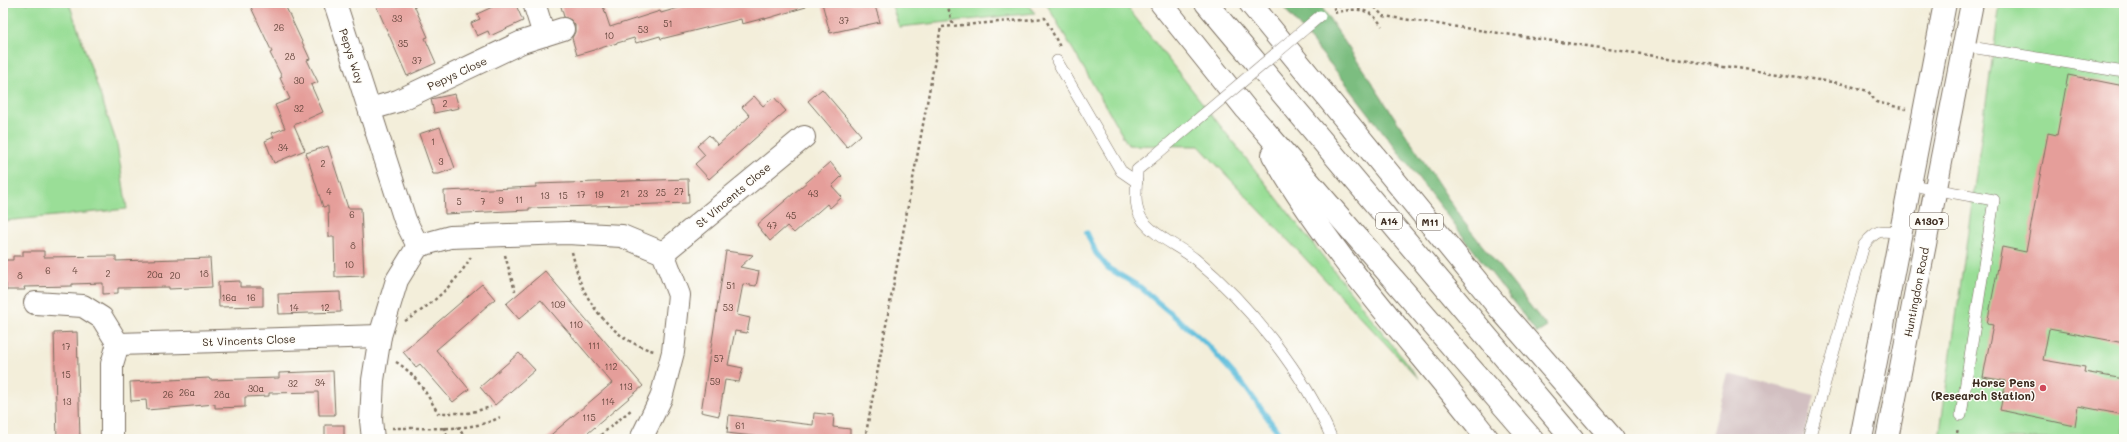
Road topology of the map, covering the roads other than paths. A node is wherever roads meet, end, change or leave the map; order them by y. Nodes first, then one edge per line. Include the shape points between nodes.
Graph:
1 (335, 3) edge
2 (534, 3) edge
3 (1161, 3) edge
4 (1206, 3) edge
5 (1250, 3) edge
6 (1945, 3) edge
7 (1972, 3) edge
8 (1320, 16) road end
9 (1937, 42) junction
10 (1964, 46) junction
11 (1057, 62) dead end
12 (2124, 72) edge
13 (370, 109) junction
14 (1246, 109) junction
15 (804, 137) dead end
16 (1137, 182) junction
17 (1911, 185) junction
18 (1935, 189) junction
19 (1902, 233) junction
20 (418, 246) junction
21 (663, 253) junction
22 (35, 304) dead end
23 (380, 336) junction
24 (118, 344) junction
25 (1960, 414) dead end
26 (380, 435) edge
27 (112, 439) edge
28 (641, 439) edge
29 (1332, 439) edge
30 (1488, 439) edge
31 (1532, 439) edge
32 (1573, 439) edge
33 (1613, 439) edge
34 (1809, 439) edge
35 (1862, 439) edge
36 (1887, 439) edge

1 - 13 main road, Pepys Way
2 - 13 main road, Pepys Close via 553,32 522,42 398,100
3 - 14 main road
4 - 32 main road, A14
5 - 33 main road, M11 via 1499,308
6 - 9 main road, A1307
7 - 10 main road, Huntingdon Road / A1307
8 - 16 lane, bridge via 1137,170
9 - 10 main road
9 - 17 main road, A1307
10 - 12 lane
10 - 18 main road, Huntingdon Road / A1307
11 - 16 lane via 1121,170
13 - 20 main road via 405,220
14 - 30 main road via 1292,190 1349,266
14 - 31 main road
15 - 21 main road, St Vincents Close
16 - 29 lane via 1136,209 1144,222 1195,259 1228,288 1254,318 1305,389
17 - 18 lane
17 - 19 main road, A1307
18 - 25 lane via 1994,200
18 - 36 main road, Huntingdon Road / A1307
19 - 34 lane via 1882,230 1872,235 1864,245
19 - 35 main road, A1307
20 - 21 main road via 450,237 566,233 622,236
20 - 23 main road via 397,280
21 - 28 main road via 678,295 673,352 661,398
22 - 24 main road via 83,306 102,318
23 - 24 main road, St Vincents Close
23 - 26 main road via 373,380 371,420
24 - 27 main road via 112,364

